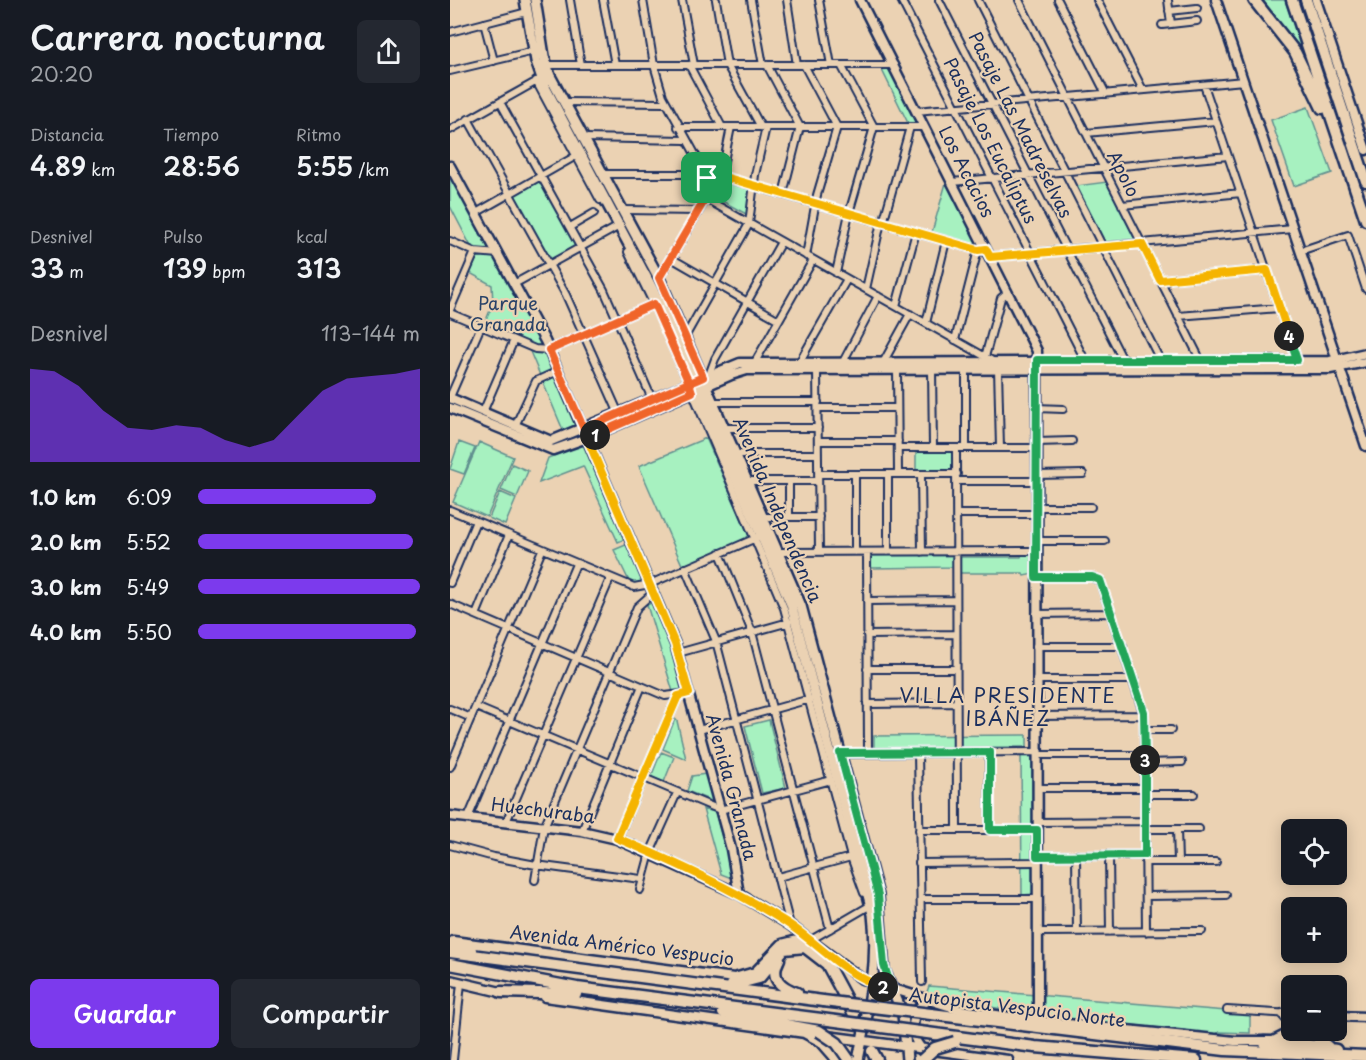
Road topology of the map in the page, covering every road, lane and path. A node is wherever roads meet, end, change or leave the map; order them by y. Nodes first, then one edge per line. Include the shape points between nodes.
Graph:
1 (525, 0) edge
2 (535, 0) edge
3 (570, 0) edge
4 (603, 0) edge
5 (643, 0) edge
6 (682, 0) edge
7 (716, 0) edge
8 (751, 0) edge
9 (787, 0) edge
10 (819, 0) edge
11 (860, 0) edge
12 (901, 0) edge
13 (939, 0) edge
14 (978, 0) edge
15 (1019, 0) edge
16 (1058, 0) edge
17 (1097, 0) edge
18 (1168, 0) edge
19 (1216, 0) edge
20 (1254, 0) edge
21 (1292, 0) edge
22 (1306, 0) edge
23 (1316, 0) edge
24 (1197, 8) dead end
25 (1169, 11) junction
26 (527, 12) junction
27 (1197, 21) dead end
28 (484, 23) junction
29 (1171, 24) junction
30 (1162, 25) dead end
31 (450, 32) edge
32 (534, 51) junction
33 (494, 61) junction
34 (546, 65) junction
35 (581, 65) junction
36 (615, 65) junction
37 (654, 65) junction
38 (691, 65) junction
39 (727, 65) junction
40 (765, 65) junction
41 (801, 65) junction
42 (831, 65) junction
43 (841, 65) junction
44 (894, 65) junction
45 (450, 71) edge
46 (539, 80) junction
47 (1244, 81) junction
48 (1204, 85) junction
49 (1143, 90) junction
50 (1106, 94) junction
51 (1068, 97) junction
52 (1029, 101) junction
53 (500, 102) junction
54 (563, 102) junction
55 (665, 103) junction
56 (992, 104) junction
57 (956, 107) junction
58 (916, 111) junction
59 (468, 119) junction
60 (1216, 121) junction
61 (678, 127) junction
62 (722, 127) junction
63 (731, 127) junction
64 (764, 127) junction
65 (800, 127) junction
66 (837, 127) junction
67 (874, 127) junction
68 (910, 127) junction
69 (924, 127) junction
70 (450, 130) edge
71 (1086, 133) junction
72 (584, 138) junction
73 (685, 140) junction
74 (1340, 143) junction
75 (1366, 150) edge
76 (576, 156) junction
77 (1228, 156) junction
78 (450, 166) edge
79 (1104, 168) junction
80 (1065, 172) junction
81 (604, 174) junction
82 (706, 174) junction
83 (1028, 175) junction
84 (541, 176) junction
85 (721, 176) junction
86 (992, 178) junction
87 (1366, 181) edge
88 (952, 182) junction
89 (753, 185) junction
90 (510, 193) junction
91 (1241, 193) junction
92 (783, 194) junction
93 (706, 199) junction
94 (816, 203) junction
95 (1122, 205) junction
96 (624, 210) junction
97 (699, 211) junction
98 (476, 213) junction
99 (594, 213) dead end
100 (849, 213) junction
101 (1366, 220) edge
102 (882, 222) junction
103 (749, 224) junction
104 (570, 227) junction
105 (618, 227) junction
106 (1293, 229) junction
107 (916, 232) junction
108 (1254, 232) junction
109 (946, 241) junction
110 (450, 242) edge
111 (781, 242) junction
112 (1142, 244) junction
113 (1103, 246) junction
114 (581, 247) junction
115 (1066, 250) junction
116 (1300, 251) junction
117 (474, 252) junction
118 (985, 252) junction
119 (1030, 253) junction
120 (498, 254) junction
121 (806, 256) junction
122 (671, 258) junction
123 (813, 260) junction
124 (549, 264) junction
125 (1267, 270) junction
126 (836, 273) junction
127 (659, 278) junction
128 (847, 279) junction
129 (1160, 280) junction
130 (514, 284) junction
131 (715, 284) junction
132 (866, 289) junction
133 (1366, 289) edge
134 (1008, 292) junction
135 (878, 296) junction
136 (747, 302) junction
137 (654, 304) junction
138 (896, 306) junction
139 (1280, 308) junction
140 (450, 311) edge
141 (910, 314) junction
142 (1178, 316) junction
143 (618, 320) junction
144 (779, 320) junction
145 (926, 323) junction
146 (481, 326) junction
147 (585, 334) junction
148 (685, 337) junction
149 (514, 340) junction
150 (955, 340) junction
151 (549, 350) junction
152 (1366, 353) edge
153 (988, 358) junction
154 (844, 360) junction
155 (1085, 360) junction
156 (1123, 360) junction
157 (1160, 360) junction
158 (1297, 360) junction
159 (800, 361) junction
160 (884, 361) junction
161 (1201, 361) junction
162 (755, 362) junction
163 (1366, 362) edge
164 (1036, 364) junction
165 (1338, 364) junction
166 (1229, 365) junction
167 (998, 368) junction
168 (897, 369) junction
169 (932, 369) junction
170 (966, 369) junction
171 (558, 370) junction
172 (817, 370) junction
173 (699, 383) junction
174 (450, 398) edge
175 (713, 402) junction
176 (648, 404) junction
177 (818, 405) junction
178 (450, 408) edge
179 (897, 408) junction
180 (1038, 408) junction
181 (1063, 408) dead end
182 (483, 412) junction
183 (619, 414) junction
184 (515, 426) junction
185 (725, 428) junction
186 (818, 428) junction
187 (584, 429) junction
188 (587, 438) junction
189 (818, 441) junction
190 (1072, 441) dead end
191 (898, 444) junction
192 (1036, 445) junction
193 (1366, 446) edge
194 (933, 448) junction
195 (956, 448) junction
196 (966, 448) junction
197 (1000, 448) junction
198 (736, 454) junction
199 (818, 454) junction
200 (855, 474) junction
201 (888, 474) junction
202 (898, 474) junction
203 (921, 474) junction
204 (1083, 474) dead end
205 (818, 477) junction
206 (957, 477) junction
207 (1036, 478) junction
208 (748, 481) junction
209 (789, 481) junction
210 (1091, 507) dead end
211 (450, 510) edge
212 (1036, 511) junction
213 (957, 514) junction
214 (763, 517) junction
215 (789, 517) junction
216 (819, 517) junction
217 (476, 521) junction
218 (509, 535) junction
219 (756, 538) junction
220 (1036, 541) junction
221 (1105, 541) dead end
222 (542, 550) junction
223 (956, 551) junction
224 (1036, 551) junction
225 (778, 552) junction
226 (819, 552) junction
227 (855, 552) junction
228 (867, 552) junction
229 (888, 552) junction
230 (922, 552) junction
231 (720, 554) junction
232 (576, 564) junction
233 (686, 568) junction
234 (1036, 577) junction
235 (610, 579) junction
236 (450, 583) edge
237 (652, 588) junction
238 (956, 600) junction
239 (867, 601) junction
240 (450, 604) edge
241 (1111, 613) junction
242 (1036, 614) junction
243 (476, 615) junction
244 (789, 622) junction
245 (508, 629) junction
246 (752, 632) junction
247 (956, 634) junction
248 (867, 635) junction
249 (716, 641) junction
250 (542, 644) junction
251 (1036, 646) junction
252 (1122, 646) junction
253 (678, 653) junction
254 (576, 658) junction
255 (867, 669) junction
256 (956, 669) junction
257 (609, 672) junction
258 (1036, 680) junction
259 (1134, 680) junction
260 (642, 686) junction
261 (689, 693) junction
262 (678, 696) junction
263 (810, 699) junction
264 (956, 703) junction
265 (867, 704) junction
266 (476, 706) junction
267 (450, 709) edge
268 (772, 710) junction
269 (1144, 715) junction
270 (1036, 716) junction
271 (471, 718) junction
272 (737, 720) junction
273 (509, 721) junction
274 (699, 730) junction
275 (1145, 730) junction
276 (1171, 730) dead end
277 (543, 735) junction
278 (576, 750) junction
279 (990, 752) junction
280 (840, 753) junction
281 (868, 753) junction
282 (918, 753) junction
283 (956, 753) junction
284 (1037, 754) junction
285 (1145, 759) junction
286 (1182, 762) dead end
287 (610, 764) junction
288 (450, 767) edge
289 (643, 778) junction
290 (831, 780) junction
291 (1037, 788) junction
292 (793, 790) junction
293 (1145, 791) junction
294 (677, 793) junction
295 (1194, 794) dead end
296 (758, 799) junction
297 (720, 810) junction
298 (450, 816) edge
299 (468, 818) junction
300 (506, 822) junction
301 (1145, 825) junction
302 (1037, 826) junction
303 (544, 827) junction
304 (1177, 829) junction
305 (1199, 829) dead end
306 (919, 830) junction
307 (957, 830) junction
308 (990, 830) junction
309 (582, 831) junction
310 (617, 838) junction
311 (450, 844) edge
312 (650, 853) junction
313 (1076, 855) junction
314 (1109, 855) junction
315 (851, 857) junction
316 (1145, 858) junction
317 (1037, 859) junction
318 (1178, 862) junction
319 (1216, 862) dead end
320 (919, 863) junction
321 (536, 865) junction
322 (814, 868) junction
323 (778, 877) junction
324 (641, 879) junction
325 (535, 880) dead end
326 (640, 890) dead end
327 (740, 894) junction
328 (1226, 895) dead end
329 (1146, 896) junction
330 (921, 899) junction
331 (1037, 899) junction
332 (871, 905) junction
333 (790, 925) junction
334 (830, 929) junction
335 (1202, 931) dead end
336 (1038, 932) junction
337 (1077, 932) junction
338 (1110, 932) junction
339 (1146, 932) junction
340 (787, 941) junction
341 (810, 941) junction
342 (450, 942) edge
343 (450, 952) edge
344 (495, 957) junction
345 (450, 964) edge
346 (450, 980) edge
347 (922, 982) dead end
348 (461, 983) junction
349 (873, 983) junction
350 (707, 986) junction
351 (892, 990) junction
352 (501, 992) junction
353 (622, 995) junction
354 (871, 997) junction
355 (821, 1001) junction
356 (927, 1001) junction
357 (686, 1002) junction
358 (1227, 1010) dead end
359 (1281, 1014) edge
360 (1347, 1016) edge
361 (1366, 1017) edge
362 (1038, 1021) junction
363 (804, 1033) junction
364 (1281, 1036) edge
365 (847, 1038) junction
366 (863, 1040) junction
367 (977, 1040) junction
368 (1321, 1041) edge
369 (1264, 1042) junction
370 (913, 1047) junction
371 (1331, 1049) junction
372 (960, 1054) junction
373 (1366, 1055) edge
374 (835, 1059) edge
375 (453, 1060) edge
376 (849, 1060) edge
377 (858, 1060) edge
378 (907, 1060) edge
379 (923, 1060) edge
380 (940, 1060) edge
381 (1008, 1060) edge
382 (1196, 1060) edge

1 - 26 main road, Avenida Independencia
2 - 34 main road, Avenida Independencia
3 - 35 street
4 - 36 street
5 - 37 street
6 - 38 street
7 - 39 street
8 - 40 street
9 - 41 street
10 - 42 street
11 - 44 main road, Los Acacios
12 - 57 street, Pasaje Los Eucaliptus
13 - 56 street, Pasaje Las Madreselvas
14 - 52 street
15 - 51 street, Apolo
16 - 50 street
17 - 49 street
18 - 25 street
19 - 47 main road
20 - 74 highway via 1295,52
21 - 74 highway
22 - 87 highway
23 - 75 main road
24 - 25 street
25 - 29 street
26 - 28 street
26 - 32 main road, Avenida Independencia
27 - 29 street
28 - 31 street
28 - 33 street
29 - 30 street
32 - 33 street
32 - 46 main road, Avenida Independencia
33 - 45 street
34 - 35 street
34 - 54 main road, Avenida Independencia
35 - 36 street
36 - 37 street
37 - 38 street
37 - 55 street
38 - 39 street
38 - 62 street
39 - 40 street
39 - 64 street
40 - 41 street
40 - 65 street
41 - 42 street
41 - 66 street
42 - 43 street
43 - 44 street
43 - 67 street
44 - 58 main road, Los Acacios
46 - 53 street
46 - 76 street, Avenida Independencia
46 - 105 main road, Avenida Independencia
47 - 48 street
47 - 106 main road
48 - 49 street
48 - 60 street
49 - 50 street
50 - 51 street
51 - 52 street
51 - 71 street, Apolo
52 - 56 street
52 - 80 street
53 - 59 street
53 - 84 street
54 - 55 street
54 - 72 main road, Avenida Independencia
55 - 61 street
56 - 57 street
56 - 83 street, Pasaje Las Madreselvas
57 - 58 street
57 - 86 street, Pasaje Los Eucaliptus
58 - 69 main road, Los Acacios
59 - 70 street
59 - 90 street
60 - 71 street
60 - 77 street
61 - 62 street
61 - 73 street
62 - 63 street
63 - 64 street
63 - 85 street
64 - 65 street
64 - 89 street
65 - 66 street
65 - 92 street
66 - 67 street
66 - 94 street
67 - 68 street
67 - 100 street
68 - 69 street
68 - 102 street
69 - 88 main road, Los Acacios
71 - 79 street, Apolo
72 - 73 street
72 - 81 main road, Avenida Independencia
73 - 82 street
74 - 101 highway
76 - 84 street
76 - 105 street, Avenida Independencia
77 - 79 street
77 - 91 street
78 - 98 main road, Avenida Granada
79 - 80 street
79 - 95 street, Apolo
80 - 83 street
80 - 113 street
81 - 82 street
81 - 96 main road, Avenida Independencia
82 - 85 street
82 - 93 street
83 - 86 street
83 - 115 street, Pasaje Las Madreselvas
84 - 90 street
84 - 104 street
85 - 89 street
86 - 88 street
86 - 119 street, Pasaje Los Eucaliptus
88 - 118 main road, Los Acacios
89 - 92 street
89 - 103 street
90 - 98 street
90 - 124 street
91 - 95 street
91 - 108 street
92 - 94 street
93 - 97 street
93 - 103 street
94 - 100 street
94 - 121 street
95 - 112 street, Apolo
96 - 97 street
96 - 127 main road, Avenida Independencia
97 - 122 street
98 - 120 main road, Avenida Granada
99 - 104 street
100 - 102 street
100 - 126 street
102 - 107 street
102 - 132 street
103 - 111 street
103 - 131 street
104 - 114 street
105 - 114 street
105 - 137 street, Avenida Independencia
105 - 173 main road, Avenida Independencia
106 - 108 street
106 - 116 main road
107 - 109 street
107 - 138 street
108 - 112 street
108 - 125 street
109 - 118 street
109 - 145 street
110 - 117 street
111 - 121 street
111 - 136 street
112 - 113 street
112 - 129 street, Apolo
113 - 115 street
113 - 157 street
114 - 124 street
114 - 143 street
115 - 119 street
115 - 156 street, Pasaje Las Madreselvas
116 - 133 street via 1348,235
116 - 165 main road
117 - 120 street
117 - 140 street
118 - 119 street
118 - 134 main road, Los Acacios
118 - 150 street
119 - 155 street, Pasaje Los Eucaliptus
120 - 130 main road, Avenida Granada
121 - 123 street
122 - 127 street
122 - 131 street
123 - 126 street
123 - 144 street
124 - 130 street
124 - 147 street
125 - 129 street
125 - 139 street
126 - 128 street
127 - 148 main road, Avenida Independencia
128 - 132 street
128 - 159 street
129 - 142 street, Apolo
130 - 151 main road, Avenida Granada
131 - 136 street
131 - 148 street
132 - 135 street
134 - 153 street via 1001,298
134 - 164 main road, Los Acacios via 1037,350
135 - 138 street
135 - 154 street
136 - 144 street
136 - 173 street
137 - 143 street
137 - 173 street, Avenida Independencia
138 - 141 street
139 - 142 street
139 - 158 street
140 - 146 street
141 - 145 street
141 - 160 street
142 - 161 street, Apolo
143 - 147 street
143 - 176 street
144 - 162 street
145 - 150 street
146 - 149 street
146 - 174 street
147 - 151 street
147 - 183 street
148 - 173 main road, Avenida Independencia
149 - 151 street
149 - 182 street
150 - 153 street
151 - 171 main road, Avenida Granada
152 - 165 main road
153 - 160 main road
153 - 164 main road
154 - 159 main road
154 - 160 main road
155 - 156 main road
155 - 164 main road
156 - 157 main road
157 - 161 main road
158 - 165 main road
158 - 166 main road
159 - 162 main road
161 - 166 main road
162 - 173 main road via 735,364
163 - 165 main road
164 - 166 main road
164 - 167 main road
164 - 180 main road, Los Acacios
165 - 166 main road
165 - 193 main road
167 - 170 main road
167 - 197 street
168 - 169 main road
168 - 172 main road
168 - 179 street
169 - 170 main road
169 - 194 street
170 - 196 street
171 - 184 street via 536,381
171 - 187 main road, Avenida Granada
172 - 173 main road via 743,371
172 - 177 street
173 - 175 main road, Avenida Independencia
173 - 176 main road
173 - 219 street, Avenida Independencia
173 - 332 main road, Avenida Independencia via 795,615
174 - 182 main road
175 - 177 street
175 - 185 main road, Avenida Independencia
176 - 183 main road
176 - 188 main road
177 - 179 street
177 - 186 street
178 - 188 main road via 549,450
179 - 191 street
180 - 181 street
180 - 192 main road, Los Acacios
182 - 184 main road
183 - 187 main road
184 - 187 main road via 551,441
185 - 186 street
185 - 198 main road, Avenida Independencia
186 - 189 street
187 - 188 main road, Avenida Granada
188 - 237 main road, Avenida Granada
189 - 191 street
189 - 199 street
190 - 192 street
191 - 194 street
191 - 202 street
192 - 197 street
192 - 207 main road, Los Acacios
194 - 195 street
195 - 196 street
195 - 206 street
196 - 197 street
198 - 199 street
198 - 208 main road, Avenida Independencia
199 - 205 street
200 - 201 street
200 - 205 street
200 - 227 street
201 - 202 street
201 - 229 street
202 - 203 street
203 - 206 street
203 - 230 street
204 - 207 street
205 - 209 street
205 - 216 street
206 - 207 street
206 - 213 street
207 - 212 main road, Los Acacios
208 - 209 street
208 - 214 main road, Avenida Independencia
209 - 215 street
210 - 212 street
211 - 217 street
212 - 213 street
212 - 220 main road, Los Acacios
213 - 223 street
214 - 215 street
214 - 225 main road, Avenida Independencia
215 - 216 street
216 - 226 street
217 - 218 street
217 - 236 street
218 - 222 street
218 - 243 street
219 - 231 street
219 - 244 street, Avenida Independencia
220 - 221 street
220 - 224 main road, Los Acacios
222 - 232 street
222 - 245 street
223 - 224 street
223 - 230 street
223 - 238 street
224 - 234 main road, Los Acacios
225 - 226 street
225 - 280 main road, Avenida Independencia via 804,615
226 - 227 street
227 - 228 street
228 - 229 street
228 - 239 street
229 - 230 street
231 - 233 street
231 - 246 street
232 - 235 street
232 - 250 street
233 - 237 street
233 - 249 street
234 - 241 street via 1096,577
234 - 242 main road, Los Acacios
235 - 237 street
235 - 254 street
237 - 253 main road, Avenida Granada
237 - 257 street via 637,607
238 - 239 street
238 - 247 street
239 - 248 street
240 - 243 street
241 - 242 street
241 - 252 street
242 - 251 main road, Los Acacios
243 - 245 street
244 - 246 street
244 - 263 street, Avenida Independencia
245 - 250 street
245 - 266 street
246 - 249 street
246 - 268 street
247 - 248 street
247 - 256 street
248 - 255 street
249 - 253 street
249 - 272 street
250 - 254 street
250 - 273 street
251 - 252 street
251 - 258 main road, Los Acacios
252 - 259 street
253 - 261 main road, Avenida Granada
254 - 257 street
254 - 277 street
255 - 256 street
255 - 265 street
256 - 264 street
257 - 260 street
257 - 278 street
258 - 259 street
258 - 270 main road, Los Acacios
259 - 269 street
260 - 262 street via 665,696
260 - 287 street
261 - 262 street
261 - 274 main road, Avenida Granada
262 - 289 street
263 - 268 street
263 - 290 street, Avenida Independencia
264 - 265 street
264 - 283 street
265 - 281 street
266 - 271 street
266 - 273 street
267 - 271 street
268 - 272 street
268 - 292 street
269 - 270 street
269 - 275 street
270 - 284 main road, Los Acacios
271 - 288 street
272 - 274 street
272 - 296 street
273 - 277 street
273 - 299 street
274 - 297 main road, Avenida Granada
275 - 276 street
275 - 285 street
277 - 278 street
277 - 300 street
278 - 287 street
278 - 303 street
279 - 283 street
279 - 284 street
279 - 308 street
280 - 281 street
280 - 351 main road, Avenida Independencia via 878,895 884,965
281 - 282 street
282 - 283 street
282 - 306 street
283 - 307 street
284 - 285 street
284 - 291 main road, Los Acacios
285 - 286 street
285 - 293 street
287 - 289 street
287 - 309 street
289 - 294 street
289 - 310 street
290 - 292 street
290 - 315 street, Avenida Independencia
291 - 293 street
291 - 302 main road, Los Acacios
292 - 296 street
292 - 322 street
293 - 295 street
293 - 301 street
294 - 297 street
294 - 312 street
296 - 297 street
296 - 323 street
297 - 327 main road, Avenida Granada
298 - 299 main road, Huechuraba
299 - 300 main road, Huechuraba
300 - 303 main road, Huechuraba
301 - 302 street
301 - 304 street
301 - 316 street
302 - 308 street
302 - 317 main road, Los Acacios
303 - 309 main road, Huechuraba
303 - 321 street
304 - 305 street
304 - 318 street
306 - 307 street
306 - 320 street
307 - 308 street
309 - 310 main road, Huechuraba
310 - 312 main road, Huechuraba
311 - 321 street
312 - 324 street
312 - 327 main road, Huechuraba
313 - 314 street
313 - 317 street
313 - 337 street
314 - 316 street
314 - 338 street
315 - 322 street
315 - 332 street, Avenida Independencia
316 - 318 street
316 - 329 street
317 - 320 street
317 - 331 main road, Los Acacios
318 - 319 street
320 - 330 street
321 - 324 street
321 - 325 street
322 - 323 street
322 - 334 street
323 - 333 street
324 - 326 street
327 - 333 main road, Huechuraba
328 - 329 street
329 - 339 street
330 - 331 street
330 - 347 street
331 - 336 main road, Los Acacios
332 - 334 street
332 - 349 main road, Avenida Independencia via 875,941
333 - 340 main road
333 - 341 main road, Huechuraba
334 - 341 street
335 - 339 street
336 - 337 street
336 - 362 main road, Los Acacios
337 - 338 street
338 - 339 street
340 - 341 main road
340 - 342 main road, Avenida Américo Vespucio via 754,972 734,978
341 - 349 main road via 854,975
342 - 344 highway
343 - 344 highway, Autopista Vespucio Norte
344 - 350 highway, Autopista Vespucio Norte
345 - 353 highway, Autopista Vespucio Norte
346 - 348 main road
348 - 352 main road
348 - 375 street
349 - 351 main road
349 - 354 main road, Avenida Independencia
350 - 355 highway, Autopista Vespucio Norte
350 - 355 highway via 754,980 781,951 800,946 827,964 853,1015 816,959 801,951 784,954 775,969 778,982 786,989
351 - 354 main road
351 - 356 main road
351 - 370 main road, Avenida Independencia
352 - 353 highway
352 - 363 main road
353 - 357 highway, Autopista Vespucio Norte
354 - 366 main road, Avenida Independencia
355 - 373 highway, Autopista Vespucio Norte, bridge via 1225,1050
356 - 362 main road
356 - 370 main road via 918,1008
357 - 367 highway, Autopista Vespucio Norte, bridge
357 - 376 highway, bridge via 743,1018 819,1031 837,1043
358 - 359 street
360 - 361 main road
362 - 369 main road
363 - 365 main road
363 - 374 main road via 821,1042
364 - 369 main road
365 - 366 main road
365 - 374 main road via 838,1045
366 - 370 main road
366 - 377 main road, Avenida Independencia
367 - 379 highway, bridge via 935,1048
367 - 382 highway, Autopista Vespucio Norte
368 - 371 highway
369 - 371 highway
370 - 372 main road
370 - 378 main road, Avenida Independencia
370 - 379 main road
371 - 373 highway
372 - 380 main road
372 - 381 main road

